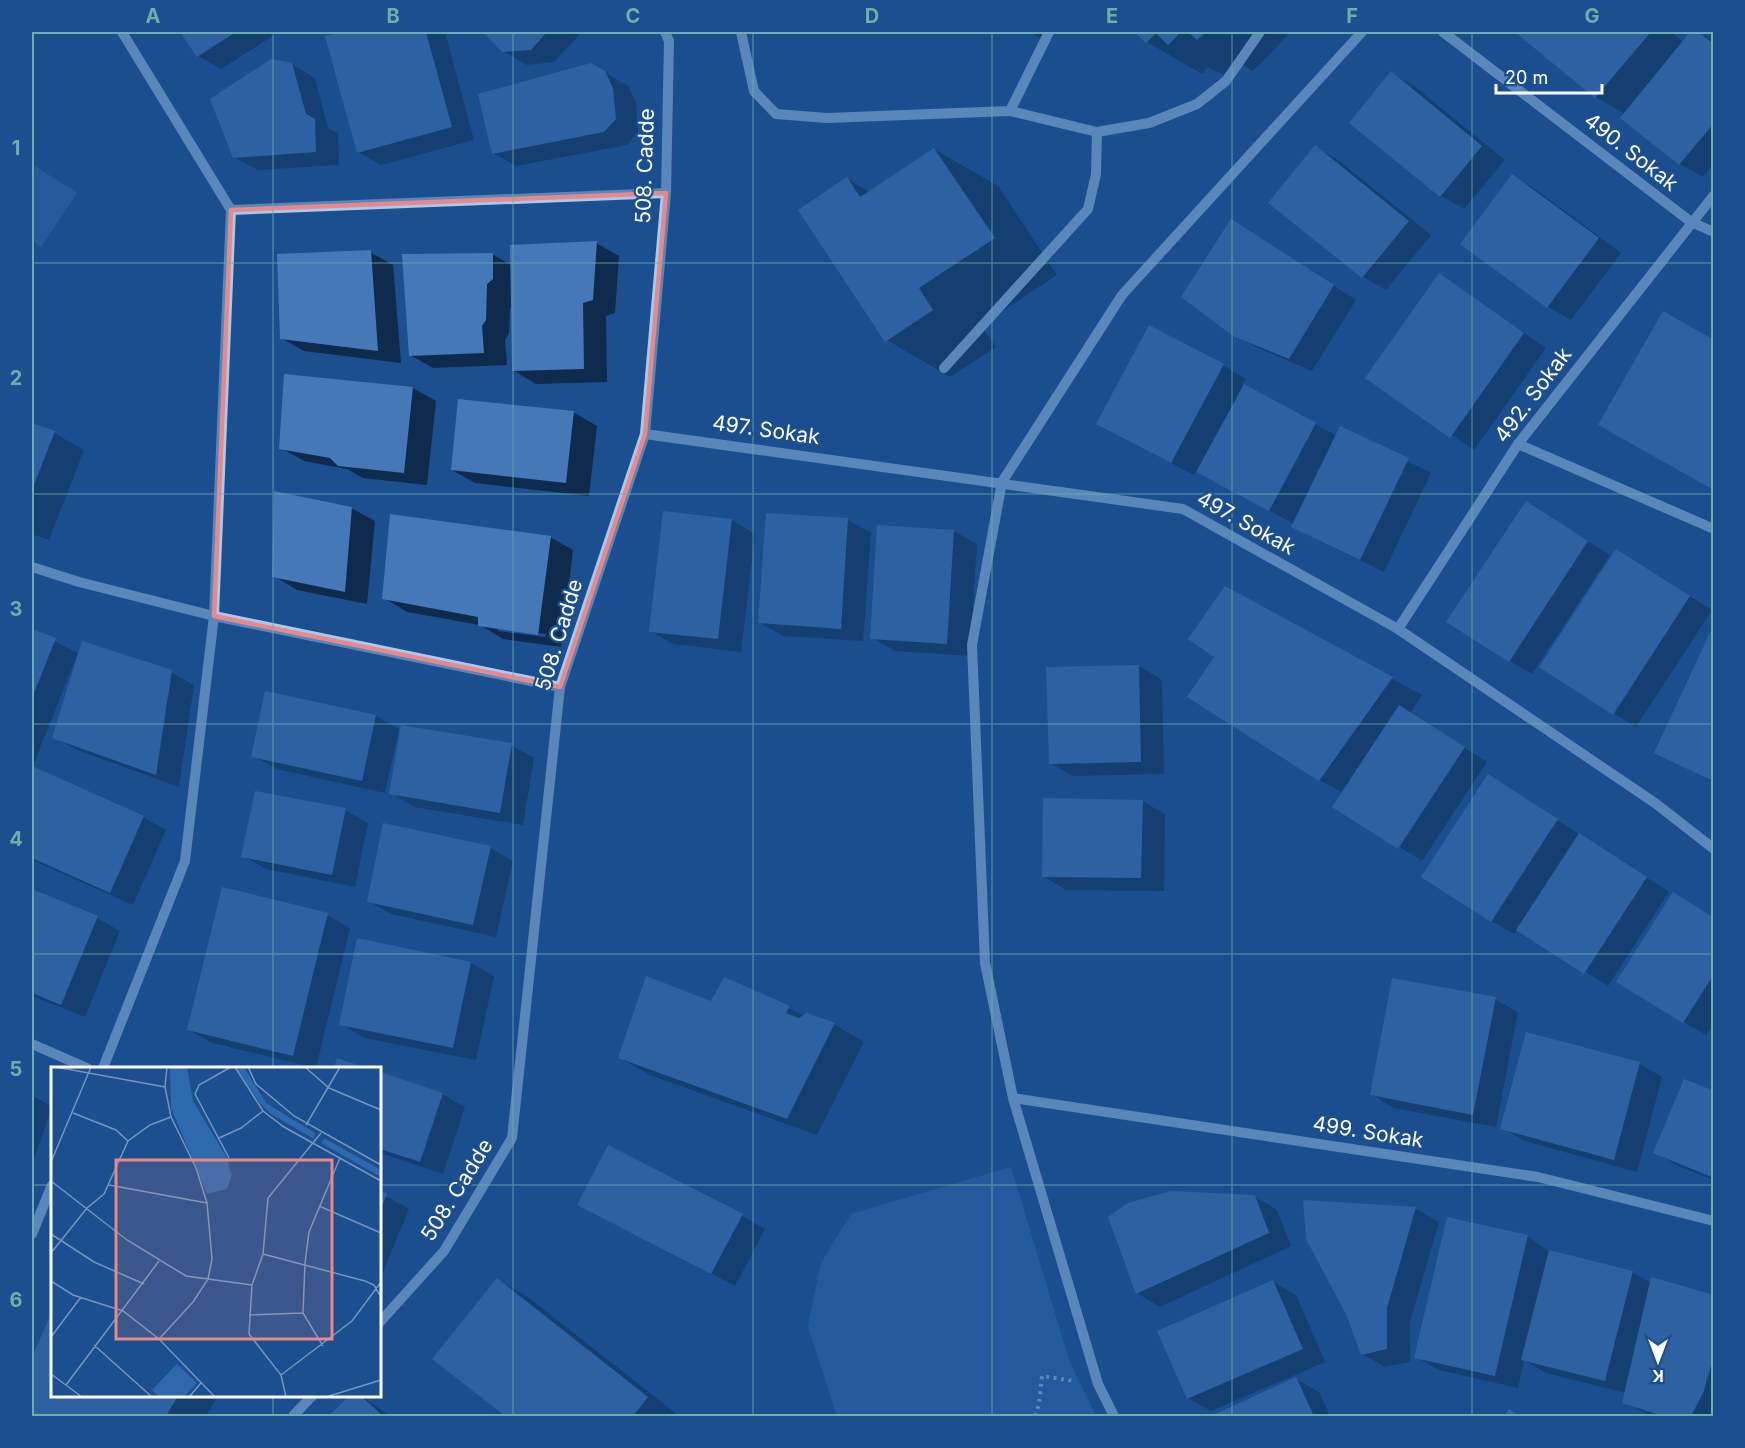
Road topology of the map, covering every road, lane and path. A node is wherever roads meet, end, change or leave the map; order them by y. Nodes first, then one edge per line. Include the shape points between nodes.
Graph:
1 (122, 32) edge
2 (665, 32) edge
3 (741, 32) edge
4 (1048, 32) edge
5 (1260, 32) edge
6 (1362, 32) edge
7 (1443, 32) edge
8 (1010, 111) junction
9 (1097, 132) junction
10 (666, 193) junction
11 (1713, 195) edge
12 (231, 210) junction
13 (1691, 222) junction
14 (1713, 232) edge
15 (944, 368) dead end
16 (645, 434) junction
17 (1518, 444) junction
18 (1002, 482) junction
19 (1713, 529) edge
20 (32, 567) edge
21 (214, 616) junction
22 (1398, 629) junction
23 (560, 687) junction
24 (1713, 849) edge
25 (32, 1044) edge
26 (85, 1067) edge
27 (103, 1067) edge
28 (1013, 1098) junction
29 (51, 1187) edge
30 (1713, 1221) edge
31 (32, 1234) edge
32 (381, 1321) edge
33 (1098, 1384) junction
34 (310, 1397) edge
35 (293, 1416) edge
36 (1035, 1416) edge
37 (1114, 1416) edge

1 - 12 street
2 - 10 street, 508. Cadde via 669,41
3 - 8 street via 754,91 776,114 827,118
4 - 8 street
5 - 9 street via 1226,81 1197,104 1149,123
6 - 18 street via 1122,295
7 - 13 street, 490. Sokak
8 - 9 street
9 - 15 street via 1096,174 1088,209
10 - 12 street
10 - 16 street, 508. Cadde
11 - 13 street, 492. Sokak
12 - 21 street
13 - 14 street, 490. Sokak
13 - 17 street, 492. Sokak
16 - 18 street, 497. Sokak
16 - 23 street, 508. Cadde
17 - 19 street
17 - 22 street, 492. Sokak
18 - 22 street, 497. Sokak via 1183,509
18 - 28 street via 972,645 985,963
20 - 21 street
21 - 23 street
21 - 27 street via 185,861
22 - 24 street, 497. Sokak via 1655,802
23 - 32 street, 508. Cadde via 512,1138 444,1251
25 - 26 street
28 - 30 street, 499. Sokak via 1538,1177
28 - 33 street
29 - 31 street
33 - 36 path via 1042,1376
33 - 37 street
34 - 35 street

